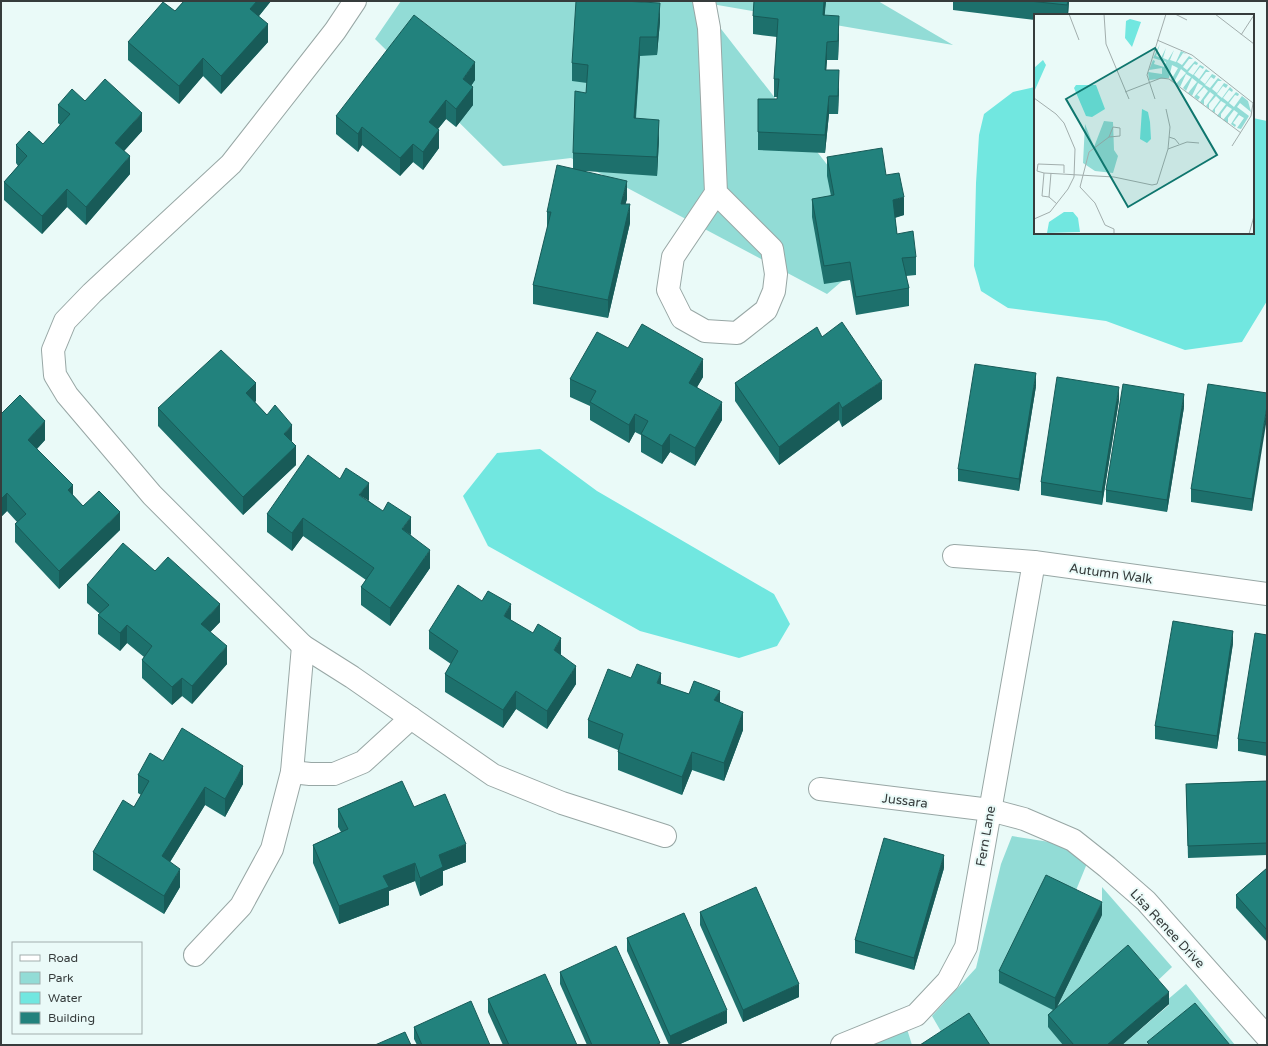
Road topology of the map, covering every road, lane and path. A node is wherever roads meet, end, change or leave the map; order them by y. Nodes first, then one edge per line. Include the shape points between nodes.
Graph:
1 (355, 1) edge
2 (704, 1) edge
3 (716, 193) junction
4 (954, 556) dead end
5 (1034, 562) junction
6 (1267, 594) edge
7 (303, 646) junction
8 (411, 718) junction
9 (292, 772) junction
10 (820, 790) dead end
11 (990, 810) junction
12 (665, 836) dead end
13 (195, 955) dead end
14 (1267, 1037) edge
15 (842, 1045) edge

1 - 7 street via 335,32 231,164 65,321 53,350 55,375 67,395 132,472
2 - 3 street via 709,28
3 - 3 street via 673,257 668,290 682,318 704,331 737,333 766,310 774,291 776,274 772,249
4 - 5 street, Autumn Walk
5 - 6 street, Autumn Walk
5 - 11 street, Fern Lane
7 - 8 street
7 - 9 street
8 - 9 street via 363,762 334,774
8 - 12 street via 493,775 562,802
9 - 13 street via 272,849 241,906
10 - 11 street, Jussara
11 - 14 street, Lisa Renee Drive via 1024,819 1073,840 1107,867 1146,901
11 - 15 street, Fern Lane via 966,947 948,981 916,1015

